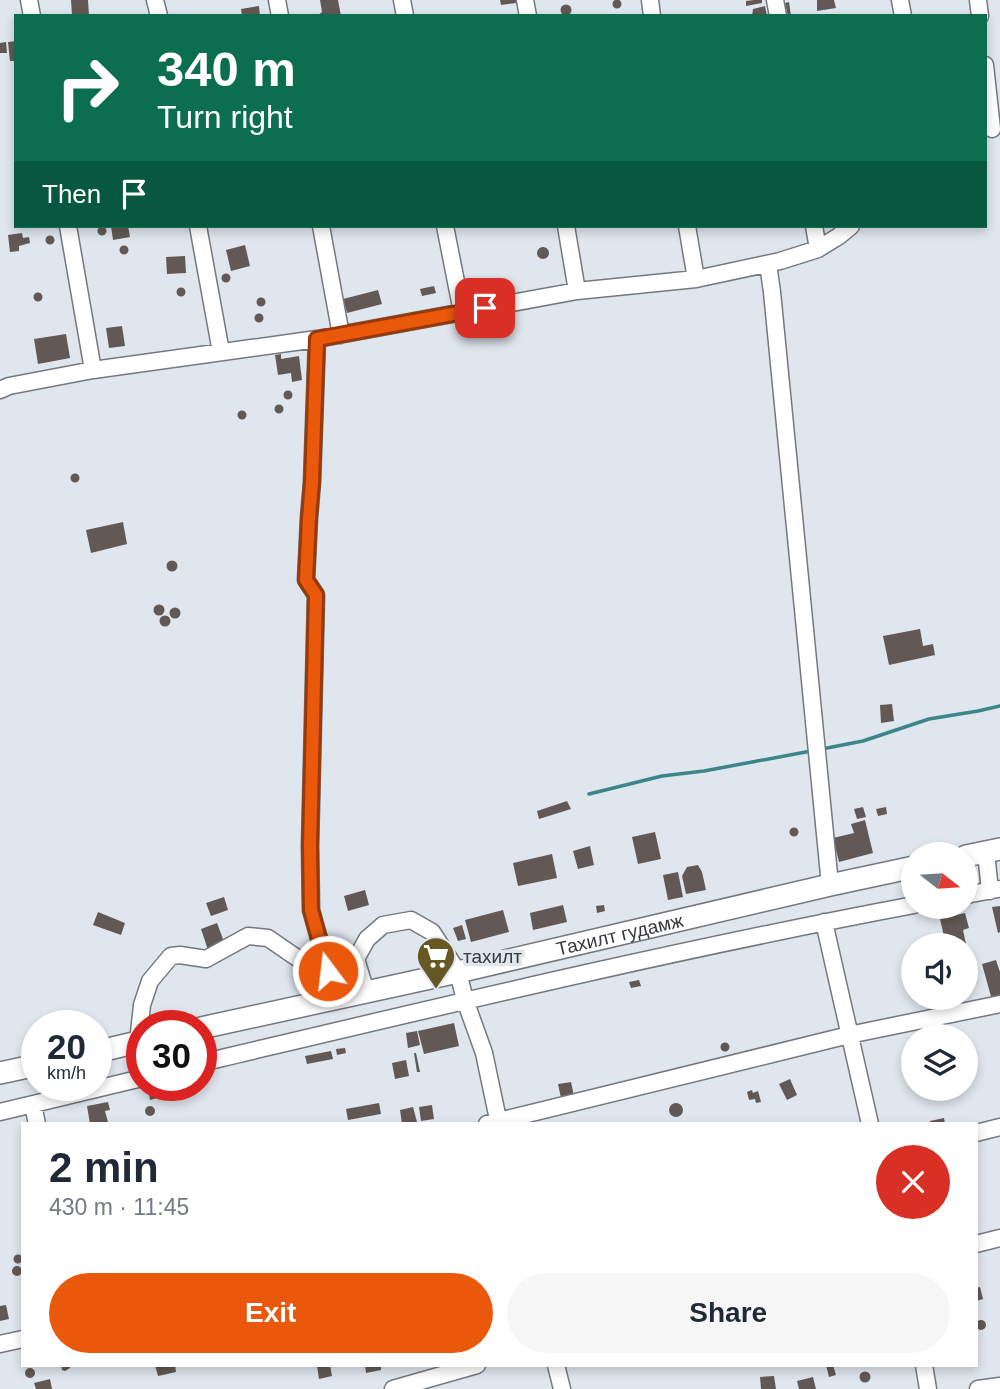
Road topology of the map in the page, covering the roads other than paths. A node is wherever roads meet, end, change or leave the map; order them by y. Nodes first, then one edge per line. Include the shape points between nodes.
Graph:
1 (987, 84) edge
2 (992, 130) edge
3 (68, 228) edge
4 (198, 228) edge
5 (321, 228) edge
6 (445, 228) edge
7 (566, 228) edge
8 (687, 228) edge
9 (814, 228) edge
10 (849, 228) edge
11 (818, 249) junction
12 (768, 264) junction
13 (696, 279) junction
14 (578, 291) junction
15 (462, 312) junction
16 (341, 335) junction
17 (317, 339) junction
18 (221, 352) junction
19 (93, 370) junction
20 (0, 390) edge
21 (984, 853) edge
22 (901, 870) edge
23 (830, 885) junction
24 (995, 889) edge
25 (901, 907) edge
26 (824, 922) junction
27 (458, 972) junction
28 (359, 994) junction
29 (465, 1000) junction
30 (1000, 1004) edge
31 (142, 1010) edge
32 (217, 1025) edge
33 (849, 1035) junction
34 (217, 1059) edge
35 (21, 1068) edge
36 (0, 1073) edge
37 (126, 1082) edge
38 (33, 1105) junction
39 (0, 1112) edge
40 (37, 1122) edge
41 (495, 1122) edge
42 (499, 1122) edge
43 (870, 1122) edge
44 (1000, 1127) edge
45 (978, 1132) edge
46 (1000, 1238) edge
47 (978, 1244) edge
48 (21, 1339) edge
49 (0, 1344) edge
50 (470, 1367) edge
51 (556, 1367) edge
52 (924, 1367) edge
53 (1000, 1386) edge
54 (393, 1389) edge
55 (562, 1389) edge
56 (928, 1389) edge
57 (978, 1389) edge

1 - 2 street
3 - 19 street
4 - 18 street
5 - 16 street
6 - 15 street
7 - 14 street
8 - 13 street
9 - 11 street
10 - 11 street
11 - 12 street
12 - 13 street
12 - 23 street
13 - 14 street
14 - 15 street
15 - 16 street
16 - 17 street
17 - 18 street
17 - 28 street via 306,580 316,595 311,910 328,971
18 - 19 street
19 - 20 street
21 - 24 street
22 - 23 main road, Тахилт гудамж
23 - 27 main road, Тахилт гудамж
25 - 26 street
26 - 29 street
26 - 33 street
27 - 28 main road, Тахилт гудамж
27 - 28 street via 432,932 411,920 383,925 367,939 356,959
27 - 29 street
28 - 31 street via 268,938 248,936 206,959 180,955 167,959 150,981
28 - 32 main road, Тахилт гудамж
29 - 34 street
29 - 41 street via 484,1054
30 - 33 street
33 - 42 street
33 - 43 street
35 - 36 main road
37 - 38 street
38 - 39 street
38 - 40 street
44 - 45 street
46 - 47 street
48 - 49 street
50 - 54 street
51 - 55 street
52 - 56 street
53 - 57 street

